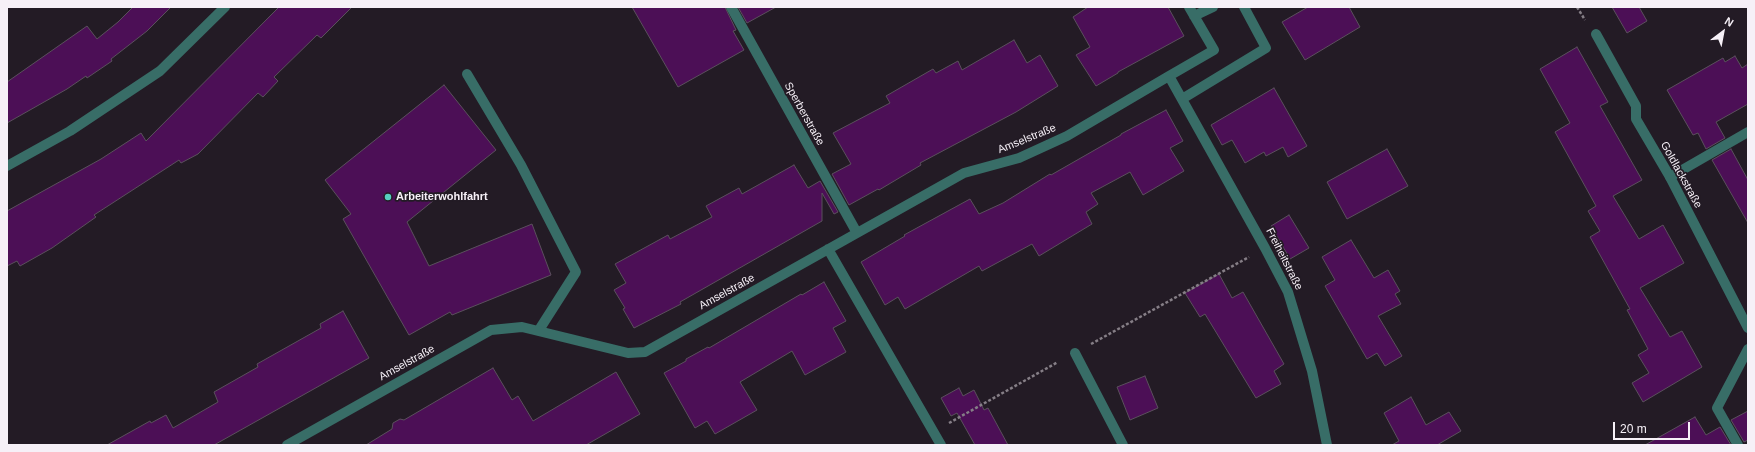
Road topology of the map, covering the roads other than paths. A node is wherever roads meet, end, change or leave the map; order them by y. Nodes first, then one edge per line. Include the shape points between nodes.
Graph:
1 (225, 7) edge
2 (731, 7) edge
3 (1189, 7) edge
4 (1213, 7) edge
5 (1244, 7) edge
6 (1194, 16) junction
7 (1596, 34) dead end
8 (467, 74) dead end
9 (1169, 76) junction
10 (1182, 99) junction
11 (1748, 132) edge
12 (7, 166) edge
13 (1670, 178) junction
14 (857, 232) junction
15 (828, 248) junction
16 (1748, 328) edge
17 (539, 330) junction
18 (1748, 348) edge
19 (1075, 353) road end
20 (287, 445) edge
21 (941, 445) edge
22 (1123, 445) edge
23 (1327, 445) edge
24 (1738, 445) edge

1 - 12 street via 160,71 70,131
2 - 14 street, Sperberstraße
3 - 6 street
4 - 6 street
5 - 10 street via 1266,48
6 - 9 street via 1214,50
7 - 13 street, Goldlackstraße via 1636,106 1636,119
8 - 17 street via 521,165 576,272
9 - 10 street, Freiheitstraße
9 - 14 street, Amselstraße via 1067,136 1019,158 964,173
10 - 23 street, Freiheitstraße via 1288,292 1312,371
11 - 13 street
13 - 16 street, Goldlackstraße
14 - 15 street, Amselstraße
15 - 17 street, Amselstraße via 645,352 628,353
15 - 21 street
17 - 20 street, Amselstraße via 522,327 491,330
18 - 24 street via 1717,408
19 - 22 street

